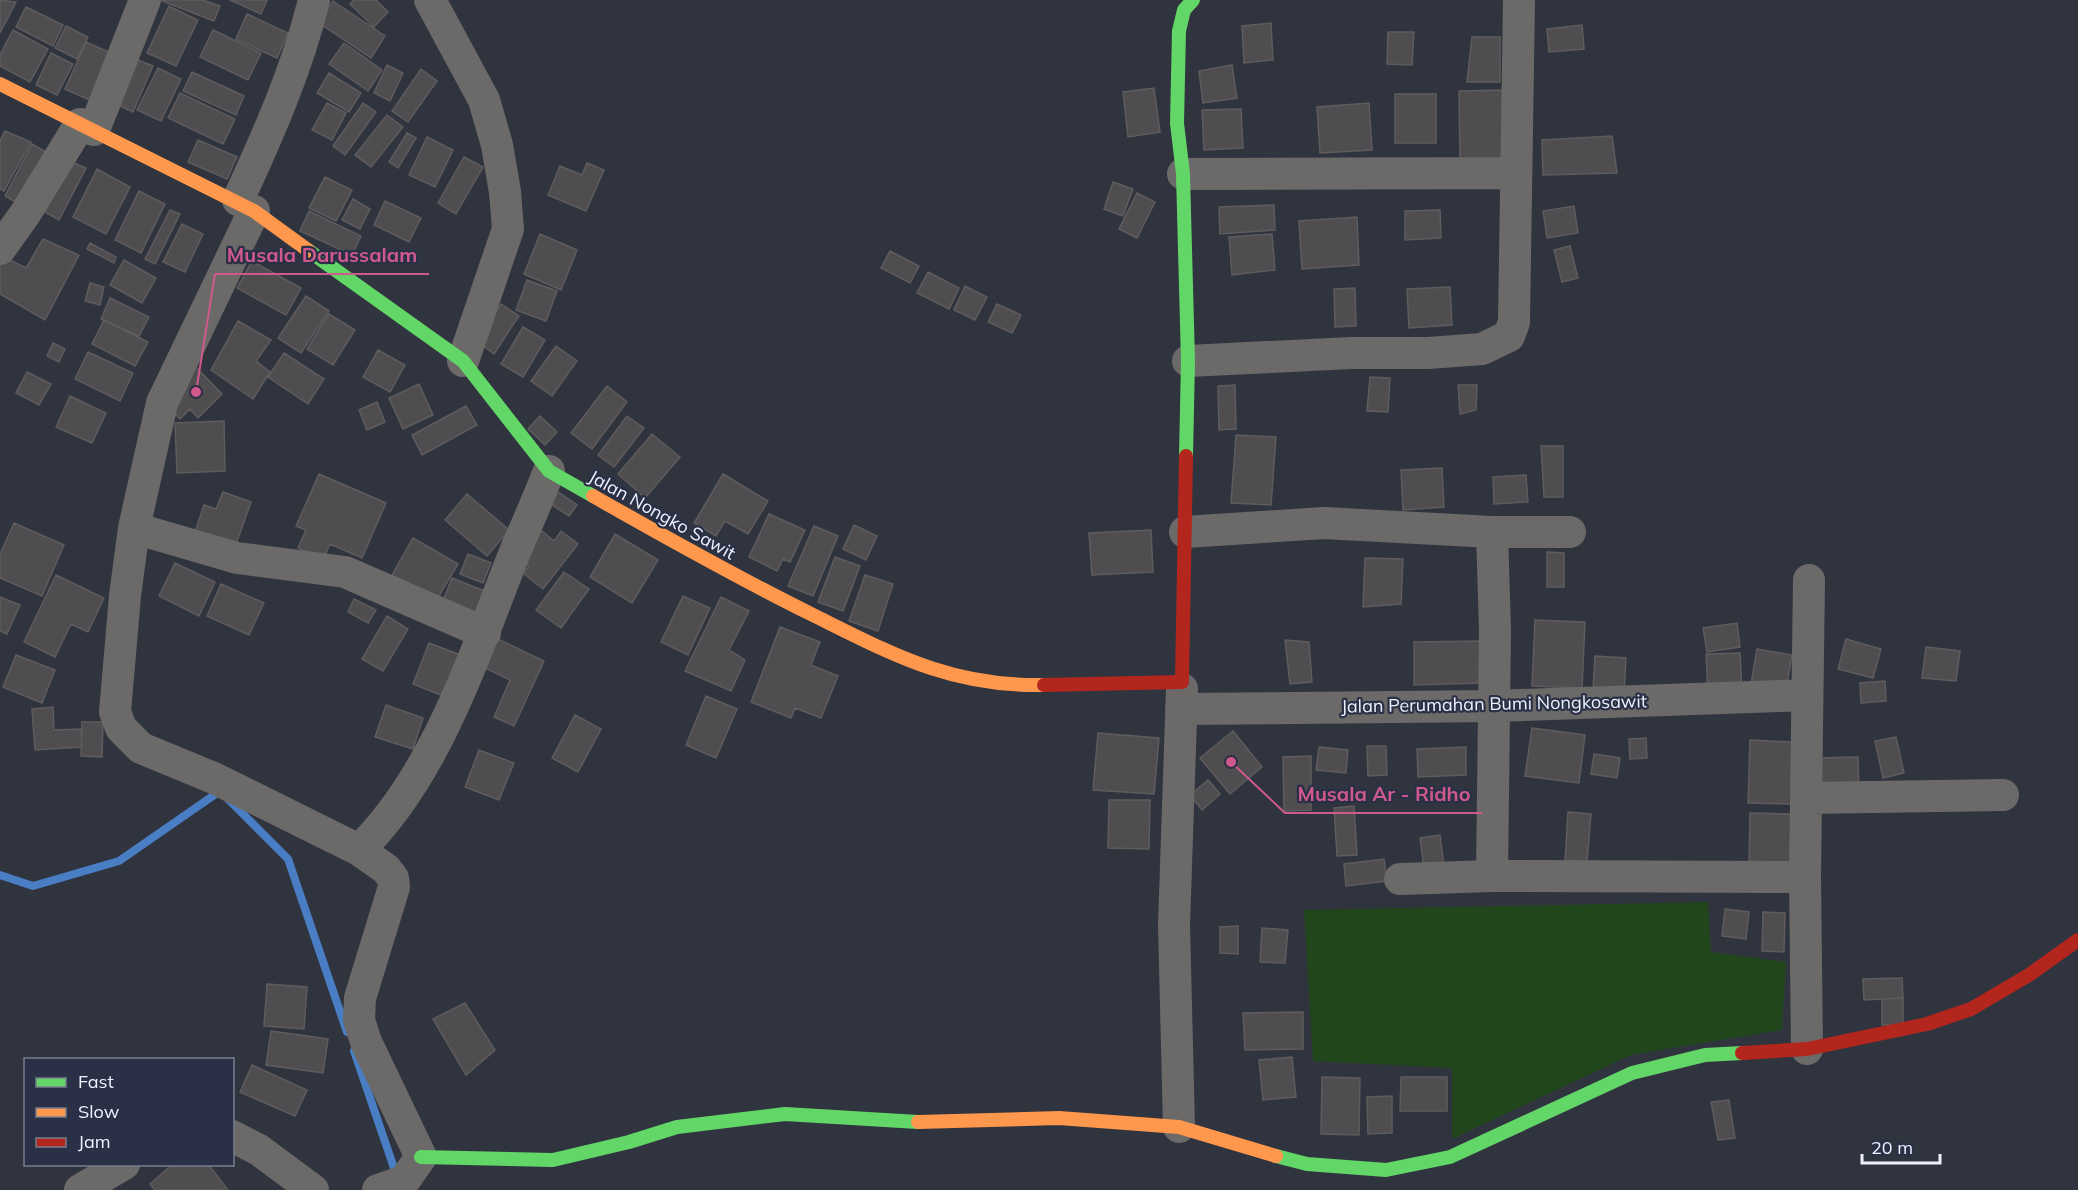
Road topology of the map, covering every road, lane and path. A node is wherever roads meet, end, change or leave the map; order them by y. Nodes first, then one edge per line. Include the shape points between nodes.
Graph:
1 (145, 0) edge
2 (314, 0) edge
3 (430, 0) edge
4 (1192, 0) edge
5 (1519, 0) edge
6 (0, 84) edge
7 (87, 127) junction
8 (1515, 173) junction
9 (1183, 174) junction
10 (246, 206) junction
11 (0, 249) edge
12 (463, 361) junction
13 (1188, 361) junction
14 (549, 471) junction
15 (134, 528) junction
16 (1185, 532) junction
17 (1492, 532) junction
18 (1570, 532) dead end
19 (1809, 580) dead end
20 (485, 633) junction
21 (1806, 695) junction
22 (1182, 696) junction
23 (1494, 706) junction
24 (2003, 795) dead end
25 (1807, 798) junction
26 (359, 850) junction
27 (1492, 876) junction
28 (1805, 877) junction
29 (1400, 879) dead end
30 (2078, 939) edge
31 (1807, 1049) junction
32 (1179, 1127) junction
33 (234, 1137) edge
34 (121, 1166) edge
35 (396, 1178) edge
36 (80, 1190) edge
37 (313, 1190) edge

1 - 7 street
2 - 10 street via 307,32
3 - 12 street via 484,100 497,145 508,229
4 - 9 street via 1184,10 1179,31 1177,123
5 - 8 street
6 - 7 street, Jalan Nongko Sawit
7 - 10 street, Jalan Nongko Sawit
7 - 11 street
8 - 9 street
8 - 13 street via 1514,322 1509,336 1482,348 1439,352
9 - 13 street
10 - 12 street, Jalan Nongko Sawit
10 - 15 street via 162,403
12 - 14 street, Jalan Nongko Sawit
13 - 16 street
14 - 20 street
14 - 22 street, Jalan Nongko Sawit via 672,543 884,650 934,671 982,682
15 - 20 street via 237,558 345,572
15 - 26 street via 115,712 121,729 141,748 216,779
16 - 17 street via 1324,523
16 - 22 street
17 - 18 street
17 - 23 street
19 - 21 street
20 - 26 street via 472,669 440,732 396,808
21 - 23 street, Jalan Perumahan Bumi Nongkosawit
21 - 25 street
22 - 23 street, Jalan Perumahan Bumi Nongkosawit
22 - 32 street via 1174,944
23 - 27 street
24 - 25 street
25 - 28 street
26 - 35 street via 393,878 394,887 360,998 359,1020
27 - 28 street
27 - 29 street
28 - 31 street
30 - 31 street via 2029,975 1971,1009 1927,1024
31 - 32 street via 1705,1055 1632,1073 1450,1157 1386,1170 1307,1164
32 - 35 street via 1059,1118 913,1122 784,1114 677,1127 553,1160 513,1161
33 - 37 street via 259,1150
34 - 36 street

